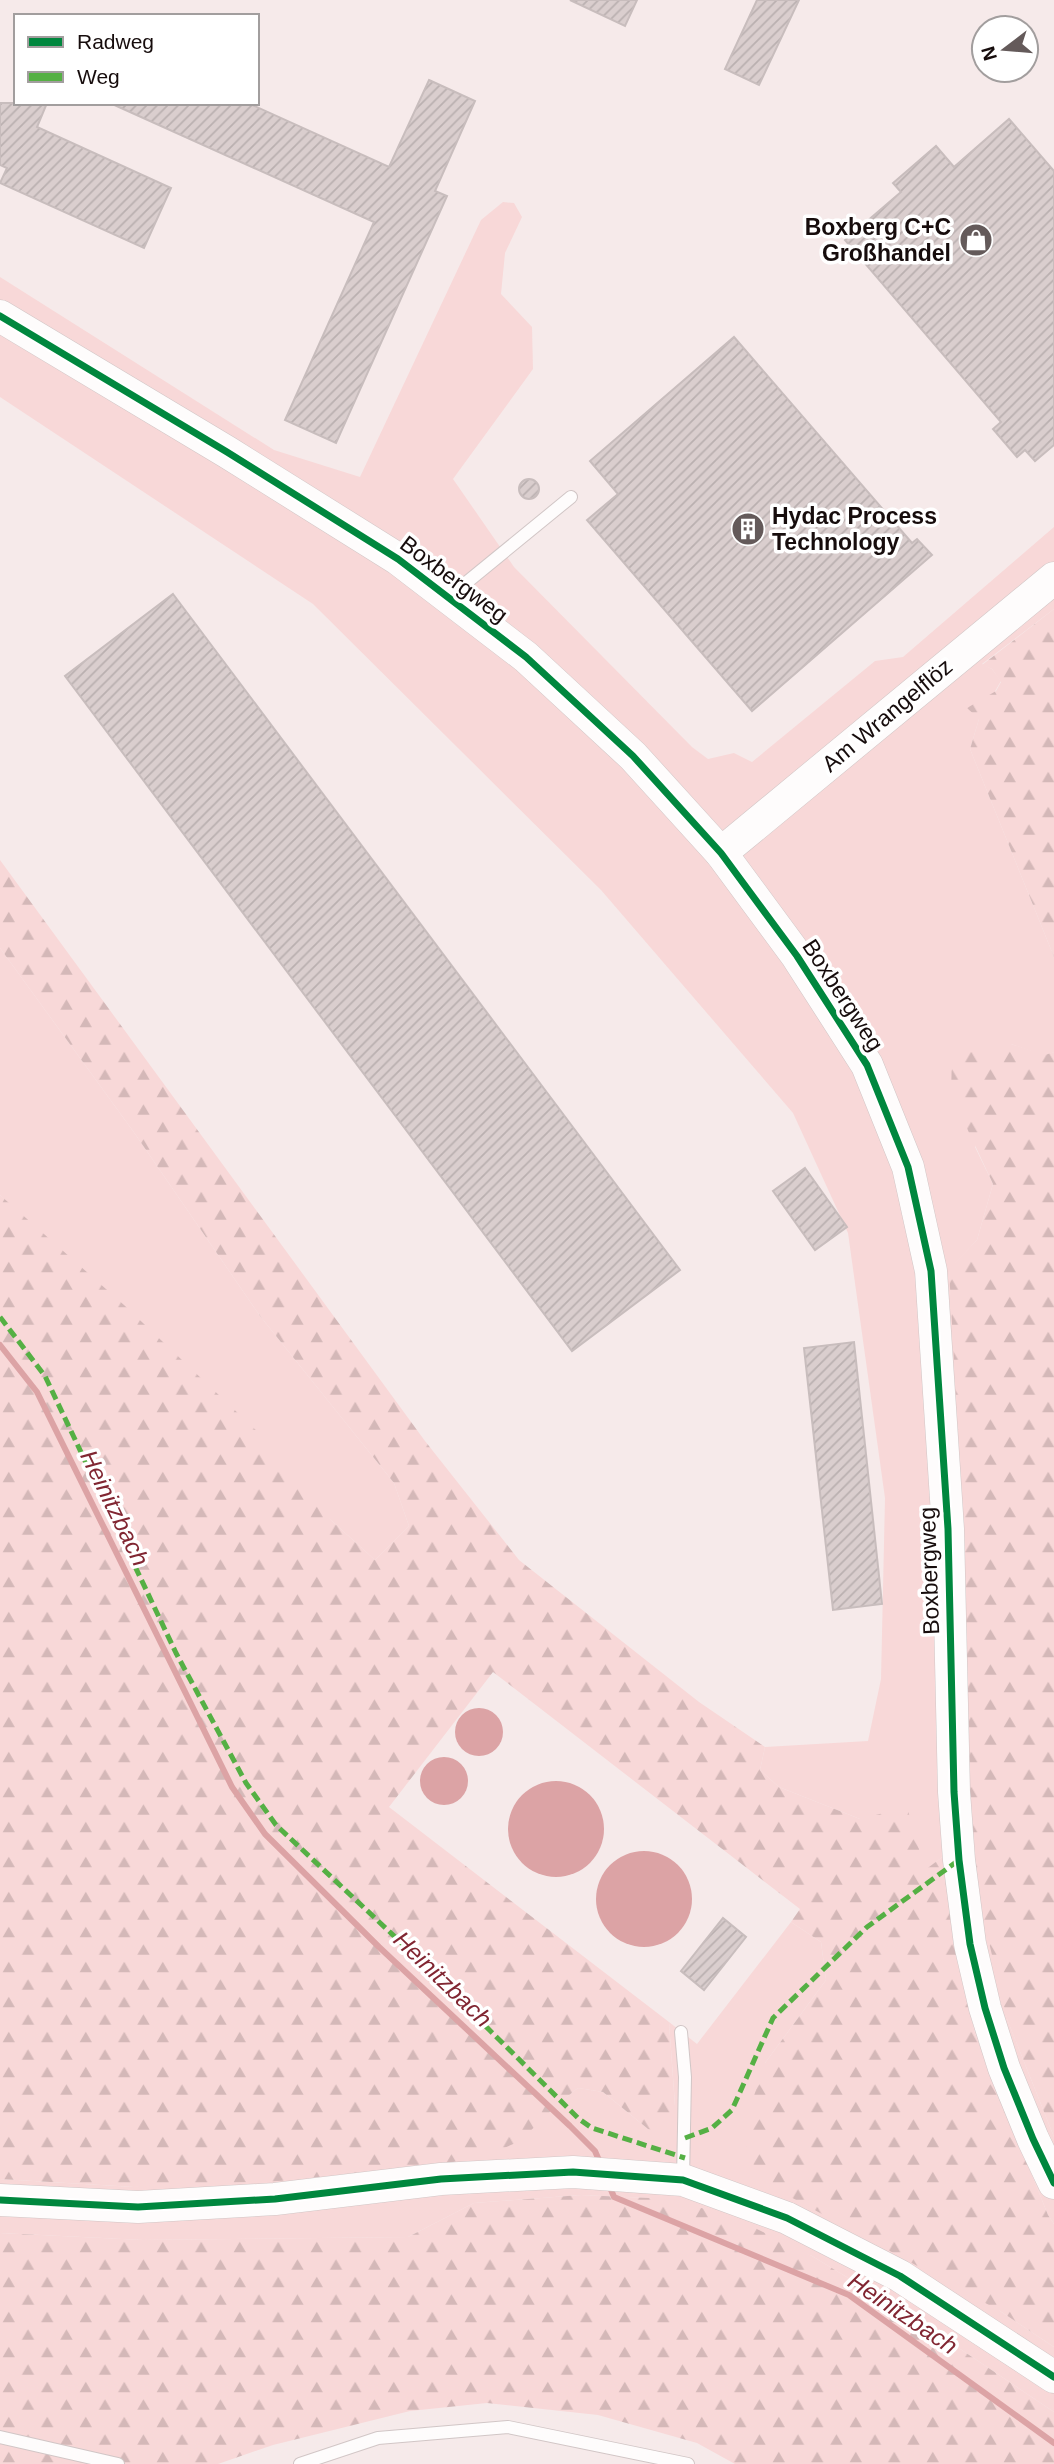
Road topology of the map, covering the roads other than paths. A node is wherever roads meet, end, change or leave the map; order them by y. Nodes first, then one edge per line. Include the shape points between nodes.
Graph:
1 (0, 316) edge
2 (571, 496) dead end
3 (1054, 578) edge
4 (449, 597) junction
5 (721, 853) junction
6 (681, 2032) dead end
7 (683, 2180) junction
8 (1054, 2183) edge
9 (0, 2200) edge
10 (1054, 2377) edge
11 (0, 2437) edge
12 (117, 2464) edge
13 (300, 2464) edge
14 (688, 2464) edge

1 - 4 street, Boxbergweg via 325,512
2 - 4 lane
3 - 5 street, Am Wrangelflöz
4 - 5 street, Boxbergweg via 526,657 634,756
5 - 8 street, Boxbergweg via 797,956 867,1065 908,1167 930,1271 948,1529 954,1792 970,1944 1004,2068
6 - 7 lane
7 - 9 street via 573,2172 441,2179 275,2199 138,2207
7 - 10 street via 787,2218 900,2276
11 - 12 lane
13 - 14 lane via 378,2438 508,2427

